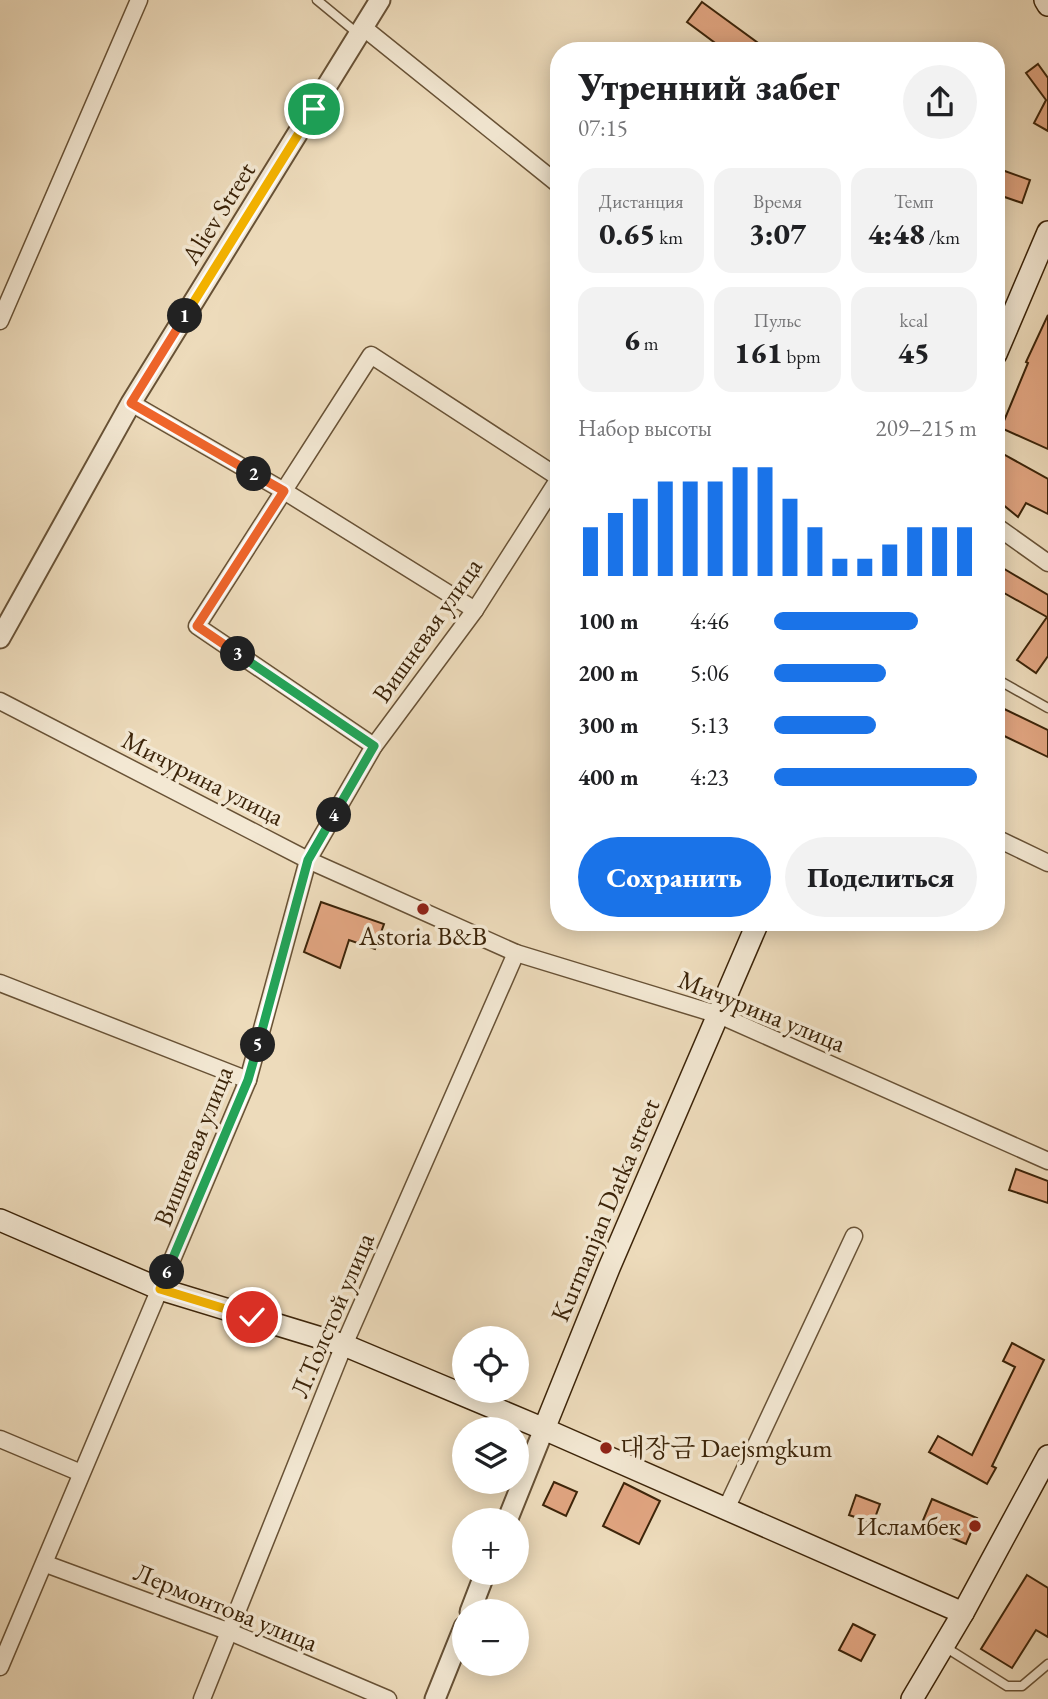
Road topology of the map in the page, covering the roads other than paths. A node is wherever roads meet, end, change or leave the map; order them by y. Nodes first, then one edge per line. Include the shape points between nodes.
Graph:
1 (139, 0) edge
2 (317, 0) edge
3 (380, 0) edge
4 (1045, 0) edge
5 (1048, 5) edge
6 (362, 32) junction
7 (550, 178) edge
8 (1048, 232) edge
9 (0, 321) edge
10 (1005, 333) edge
11 (131, 403) junction
12 (550, 474) edge
13 (284, 491) junction
14 (550, 492) edge
15 (1005, 532) edge
16 (1048, 563) edge
17 (475, 610) junction
18 (0, 638) edge
19 (1005, 684) edge
20 (1048, 697) edge
21 (0, 701) edge
22 (1046, 707) edge
23 (374, 746) junction
24 (1005, 842) edge
25 (308, 860) junction
26 (1048, 863) edge
27 (754, 931) edge
28 (516, 953) junction
29 (0, 983) edge
30 (719, 1015) junction
31 (248, 1080) junction
32 (1048, 1161) edge
33 (0, 1220) edge
34 (854, 1236) dead end
35 (160, 1289) junction
36 (344, 1345) junction
37 (544, 1429) junction
38 (0, 1439) edge
39 (1048, 1456) edge
40 (81, 1473) junction
41 (512, 1508) edge
42 (726, 1509) junction
43 (46, 1563) junction
44 (963, 1613) junction
45 (230, 1632) junction
46 (4, 1644) edge
47 (942, 1646) junction
48 (452, 1657) edge
49 (1048, 1664) edge
50 (0, 1667) edge
51 (202, 1699) edge
52 (388, 1699) edge
53 (435, 1699) edge
54 (912, 1699) edge

1 - 9 street
2 - 6 lane
3 - 6 street, Aliev Street
4 - 5 main road
6 - 7 street
6 - 11 street, Aliev Street
8 - 10 main road
11 - 13 street
11 - 18 street, Aliev Street
12 - 13 street via 371,355
13 - 17 street
13 - 23 street via 197,626
14 - 17 street, Вишневая улица
15 - 16 street
17 - 23 street, Вишневая улица
19 - 22 lane
20 - 22 lane
21 - 25 street, Мичурина улица
23 - 25 street, Вишневая улица
24 - 26 street
25 - 28 street, Мичурина улица
25 - 31 street, Вишневая улица
27 - 30 main road, Kurmanjan Datka street
28 - 30 street, Мичурина улица
28 - 36 street, Л.Толстой улица
29 - 31 street
30 - 32 street, Мичурина улица
30 - 37 main road, Kurmanjan Datka street
31 - 35 street, Вишневая улица
33 - 35 main road
34 - 42 street
35 - 36 main road
35 - 40 street, Вишневая улица
36 - 37 main road
36 - 45 street, Л.Толстой улица
37 - 41 street, Kurmanjan Datka street
37 - 42 main road
38 - 40 street
39 - 44 main road
40 - 43 street, Вишневая улица
42 - 44 main road
43 - 45 street, Лермонтова улица
43 - 46 street, Вишневая улица
44 - 47 main road
45 - 51 street, Л.Толстой улица
45 - 52 street, Лермонтова улица
46 - 50 street, Вишневая улица
47 - 49 lane via 1007,1686 1023,1686
47 - 54 main road
48 - 53 street

